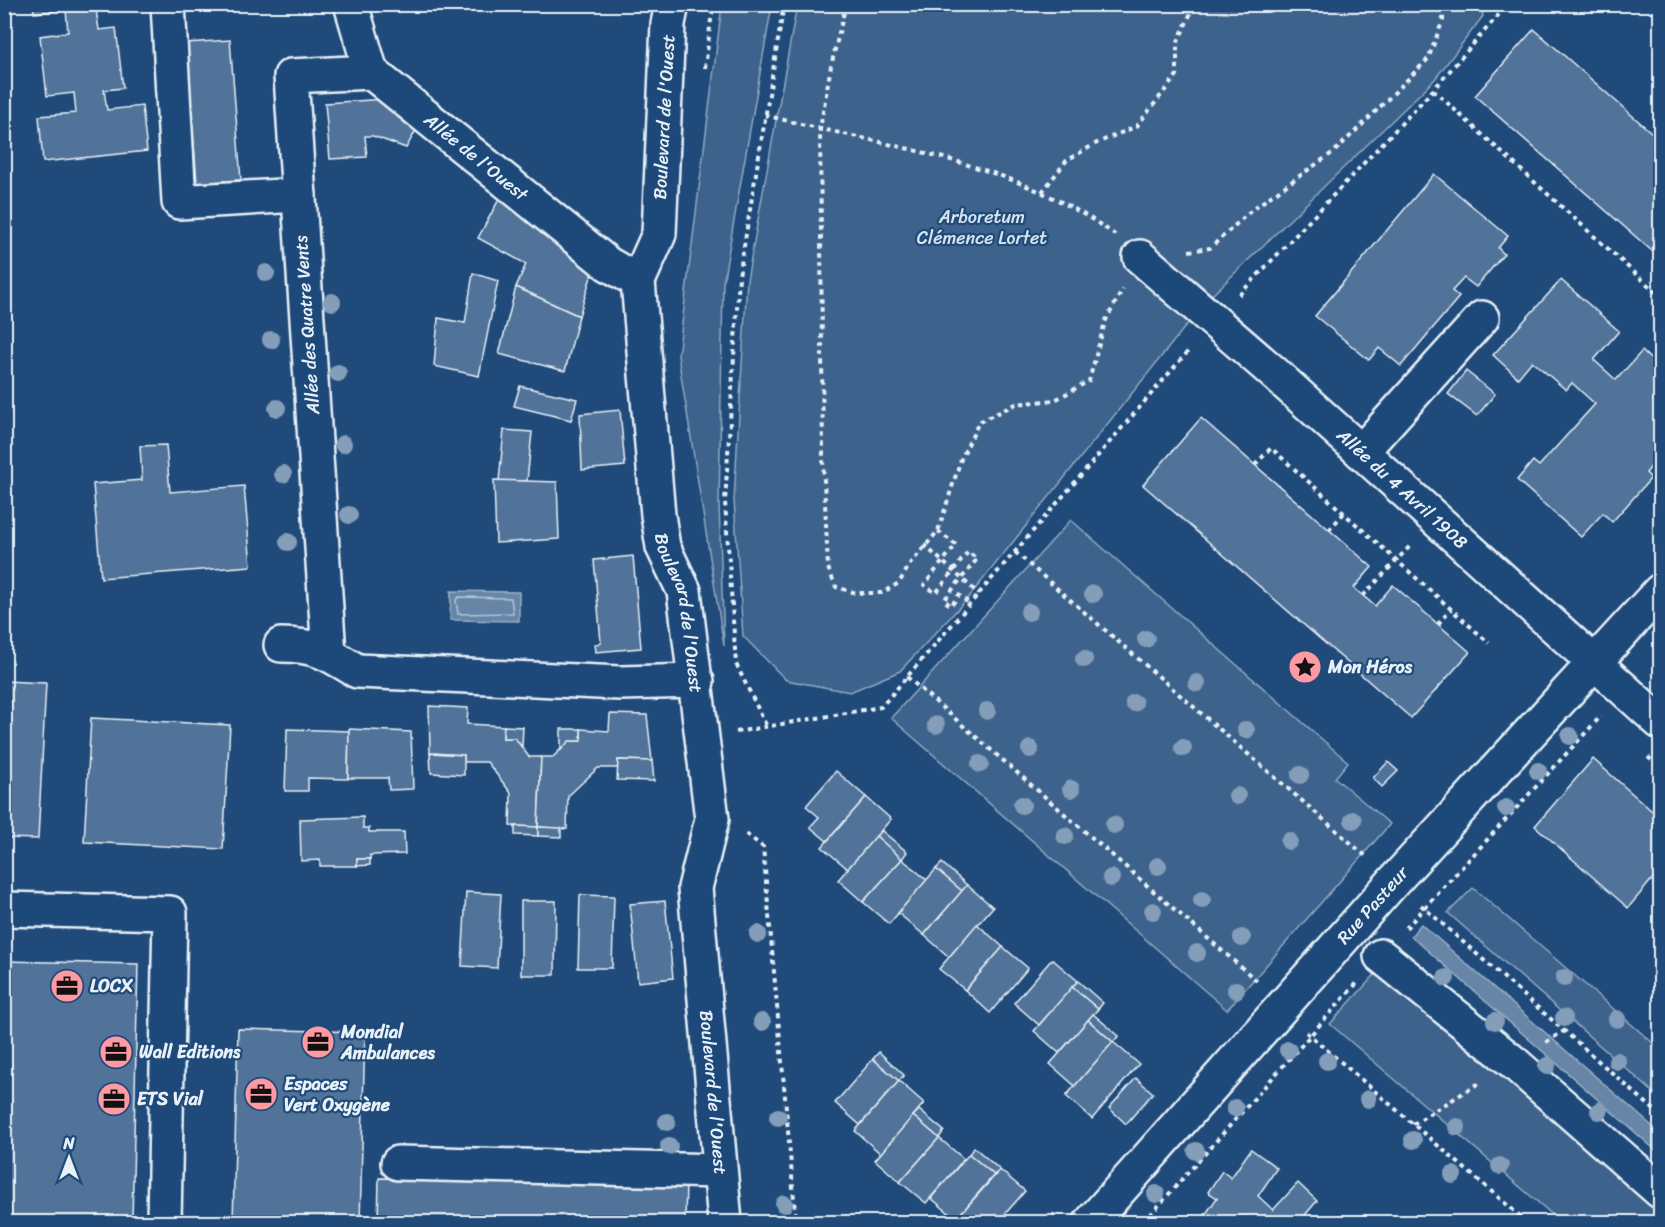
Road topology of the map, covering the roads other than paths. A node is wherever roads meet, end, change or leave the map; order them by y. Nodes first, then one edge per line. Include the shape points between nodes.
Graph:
1 (168, 4) edge
2 (351, 4) edge
3 (672, 4) edge
4 (371, 72) junction
5 (299, 195) junction
6 (1140, 256) road end
7 (639, 281) junction
8 (1482, 318) dead end
9 (1361, 452) junction
10 (1660, 591) edge
11 (281, 645) dead end
12 (329, 654) junction
13 (1593, 662) junction
14 (697, 681) junction
15 (1660, 722) edge
16 (4, 909) edge
17 (1381, 956) dead end
18 (398, 1163) dead end
19 (720, 1171) junction
20 (1660, 1191) edge
21 (164, 1222) edge
22 (725, 1222) edge
23 (1091, 1222) edge

1 - 5 street via 179,202
2 - 4 street
3 - 7 street, Boulevard de l'Ouest via 658,234
4 - 5 street, Allée des Quatre Vents via 291,76
4 - 7 street, Allée de l'Ouest via 608,264
5 - 12 street, Allée des Quatre Vents
6 - 9 street, Allée du 4 Avril 1908
7 - 14 street, Boulevard de l'Ouest via 663,547 684,591
8 - 9 street
9 - 13 street, Allée du 4 Avril 1908
10 - 13 street, Rue Pasteur
11 - 12 street via 307,645
12 - 14 street via 357,671 620,683
13 - 15 street, Allée du 4 Avril 1908
13 - 23 street, Rue Pasteur
14 - 19 street, Boulevard de l'Ouest via 712,819 695,888
16 - 21 street via 170,913
17 - 20 street via 1513,1062
18 - 19 street
19 - 22 street, Boulevard de l'Ouest

